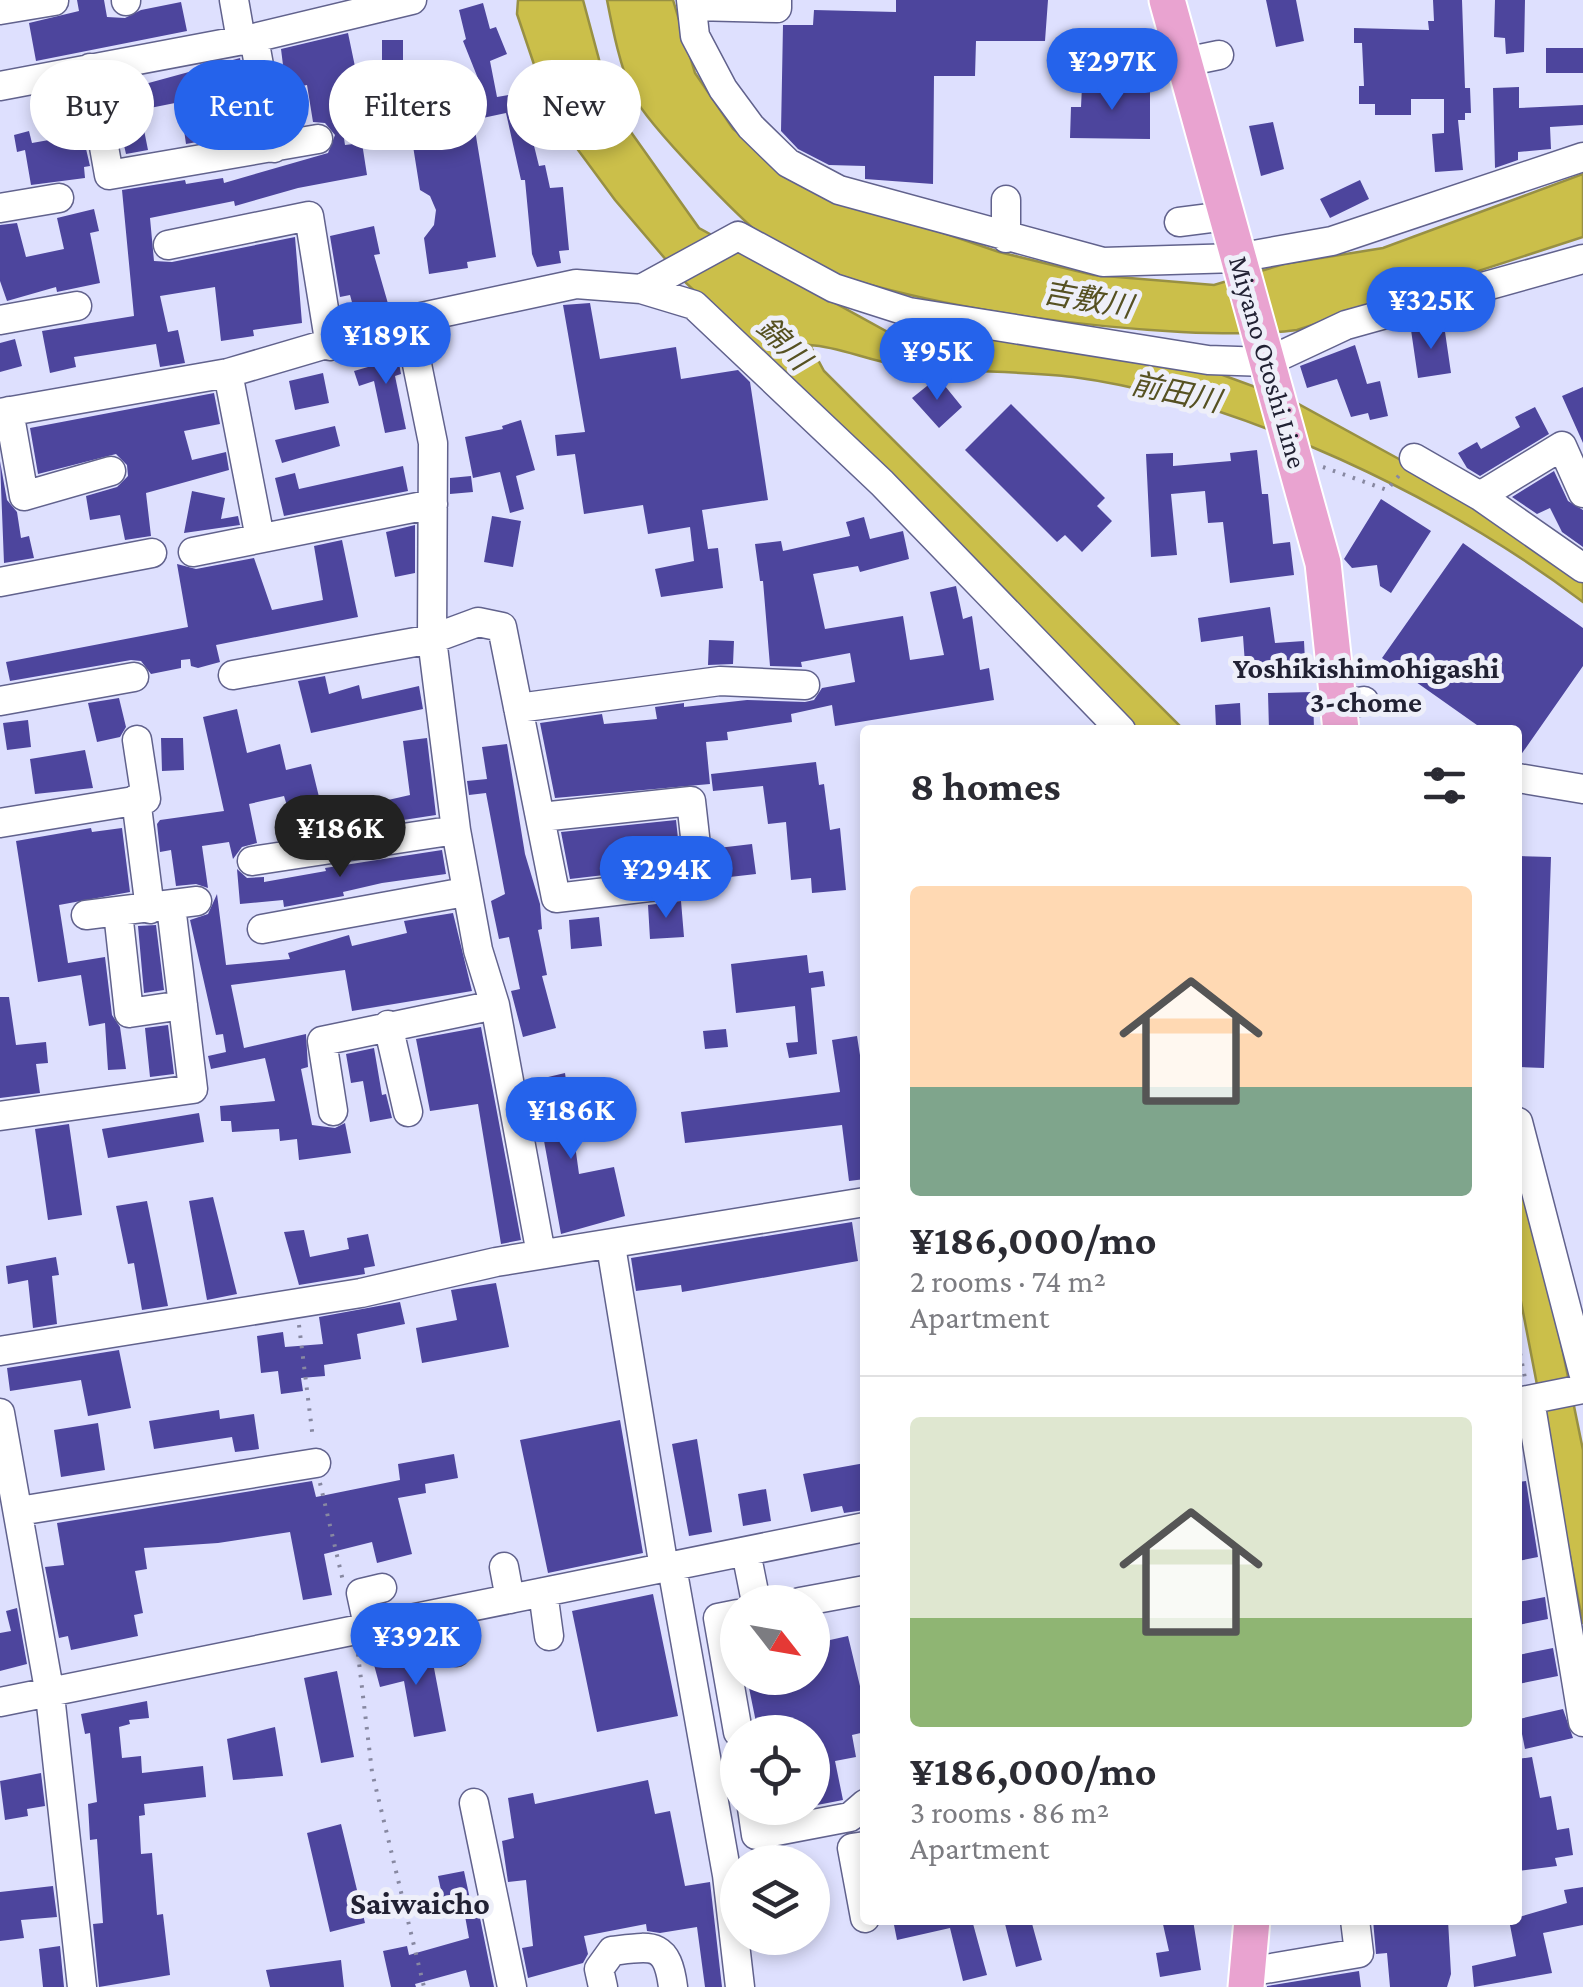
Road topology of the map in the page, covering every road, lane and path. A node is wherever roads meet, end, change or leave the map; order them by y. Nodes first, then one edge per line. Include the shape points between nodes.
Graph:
1 (234, 0) edge
2 (777, 0) edge
3 (1168, 0) edge
4 (1176, 0) edge
5 (54, 1) edge
6 (398, 1) edge
7 (692, 3) edge
8 (0, 10) edge
9 (248, 39) junction
10 (134, 60) edge
11 (253, 60) edge
12 (30, 80) edge
13 (0, 86) edge
14 (318, 139) dead end
15 (309, 141) edge
16 (105, 150) edge
17 (262, 150) edge
18 (1583, 157) edge
19 (59, 198) dead end
20 (1006, 200) dead end
21 (0, 208) edge
22 (1226, 216) junction
23 (1179, 222) dead end
24 (1006, 238) junction
25 (168, 245) dead end
26 (1583, 260) edge
27 (1239, 264) junction
28 (642, 288) junction
29 (77, 306) dead end
30 (0, 320) edge
31 (408, 320) junction
32 (330, 346) junction
33 (1268, 367) junction
34 (228, 373) junction
35 (5, 412) edge
36 (1414, 458) dead end
37 (1328, 467) dead end
38 (111, 471) dead end
39 (1387, 490) dead end
40 (1583, 493) edge
41 (1480, 496) junction
42 (433, 504) junction
43 (260, 538) junction
44 (193, 552) dead end
45 (152, 553) dead end
46 (1583, 568) edge
47 (0, 582) edge
48 (432, 640) junction
49 (233, 675) dead end
50 (134, 677) dead end
51 (805, 685) dead end
52 (0, 701) edge
53 (518, 708) junction
54 (1348, 712) edge
55 (1116, 725) edge
56 (137, 740) dead end
57 (1522, 779) edge
58 (1583, 789) edge
59 (136, 799) junction
60 (541, 816) junction
61 (0, 822) edge
62 (456, 830) junction
63 (252, 861) dead end
64 (465, 892) junction
65 (173, 905) junction
66 (118, 912) junction
67 (86, 915) dead end
68 (262, 929) dead end
69 (183, 1004) junction
70 (495, 1005) junction
71 (388, 1026) junction
72 (333, 1111) dead end
73 (408, 1112) dead end
74 (0, 1116) edge
75 (1522, 1138) edge
76 (860, 1203) edge
77 (611, 1246) junction
78 (541, 1254) junction
79 (0, 1351) edge
80 (1522, 1366) edge
81 (1582, 1383) edge
82 (1528, 1400) edge
83 (0, 1413) edge
84 (316, 1463) dead end
85 (19, 1510) junction
86 (860, 1528) edge
87 (746, 1552) junction
88 (504, 1567) dead end
89 (668, 1567) junction
90 (753, 1585) edge
91 (382, 1588) dead end
92 (860, 1591) edge
93 (543, 1592) junction
94 (830, 1596) edge
95 (510, 1599) junction
96 (450, 1612) junction
97 (369, 1630) junction
98 (549, 1636) dead end
99 (456, 1652) dead end
100 (50, 1694) junction
101 (0, 1702) edge
102 (1583, 1722) edge
103 (474, 1803) dead end
104 (860, 1809) edge
105 (830, 1822) edge
106 (755, 1825) edge
107 (811, 1825) edge
108 (860, 1847) edge
109 (860, 1890) edge
110 (1252, 1925) edge
111 (1356, 1925) edge
112 (1247, 1979) edge
113 (594, 1986) edge
114 (82, 1987) edge
115 (512, 1987) edge
116 (673, 1987) edge
117 (740, 1987) edge

1 - 9 street
2 - 7 street via 777,8
3 - 4 street
3 - 22 main road, Miyano Otoshi Line via 1202,59
5 - 8 street
6 - 9 street
7 - 24 street via 695,36 723,89 788,163 839,190
9 - 10 street
9 - 11 street
12 - 13 street
14 - 15 street
16 - 17 street via 109,175
18 - 27 street via 1332,241
19 - 21 street
20 - 24 street
22 - 23 street
22 - 27 main road, Miyano Otoshi Line
24 - 27 street via 1103,262
25 - 32 street via 309,216
26 - 33 street via 1346,325
27 - 33 main road, Miyano Otoshi Line
28 - 31 street via 576,284
28 - 33 street via 738,236 834,288 909,312
28 - 55 street via 694,305 882,483
29 - 30 street
31 - 32 street
31 - 42 street via 433,443
32 - 34 street
33 - 54 main road, Miyano Otoshi Line via 1323,563
34 - 35 street
34 - 43 street
35 - 38 street via 24,496
36 - 41 street
37 - 39 path
40 - 41 street via 1562,446
41 - 46 street
42 - 43 street
42 - 48 street
43 - 44 street
45 - 47 street
48 - 49 street
48 - 53 street via 478,622 502,627
48 - 62 street
50 - 52 street
51 - 53 street via 720,681
53 - 60 street
56 - 59 street via 146,798
57 - 58 street
59 - 61 street
59 - 65 street
60 - 60 street via 556,898 700,881 691,801
62 - 63 street
62 - 64 street
64 - 68 street
64 - 70 street
65 - 66 street
65 - 69 street
66 - 67 street
66 - 69 street via 129,1014
69 - 74 street via 193,1088
70 - 71 street
70 - 78 street
71 - 72 street via 322,1041
71 - 73 street
75 - 81 street
76 - 77 street
77 - 78 street
77 - 89 street
78 - 79 street via 360,1293
80 - 82 path
81 - 82 street
82 - 102 street
83 - 85 street
84 - 85 street
85 - 100 street
86 - 87 street
87 - 89 street
87 - 90 street
88 - 95 street
89 - 93 street
89 - 117 street
91 - 97 street via 360,1593
92 - 94 street
93 - 95 street
93 - 98 street
95 - 96 street
96 - 97 street
96 - 99 street
97 - 100 street
100 - 101 street
100 - 114 street
103 - 115 street
104 - 105 street
106 - 107 street via 756,1835
108 - 109 street via 852,1848
110 - 112 main road
111 - 112 street via 1359,1953
113 - 116 street via 612,1951 648,1946 670,1964

